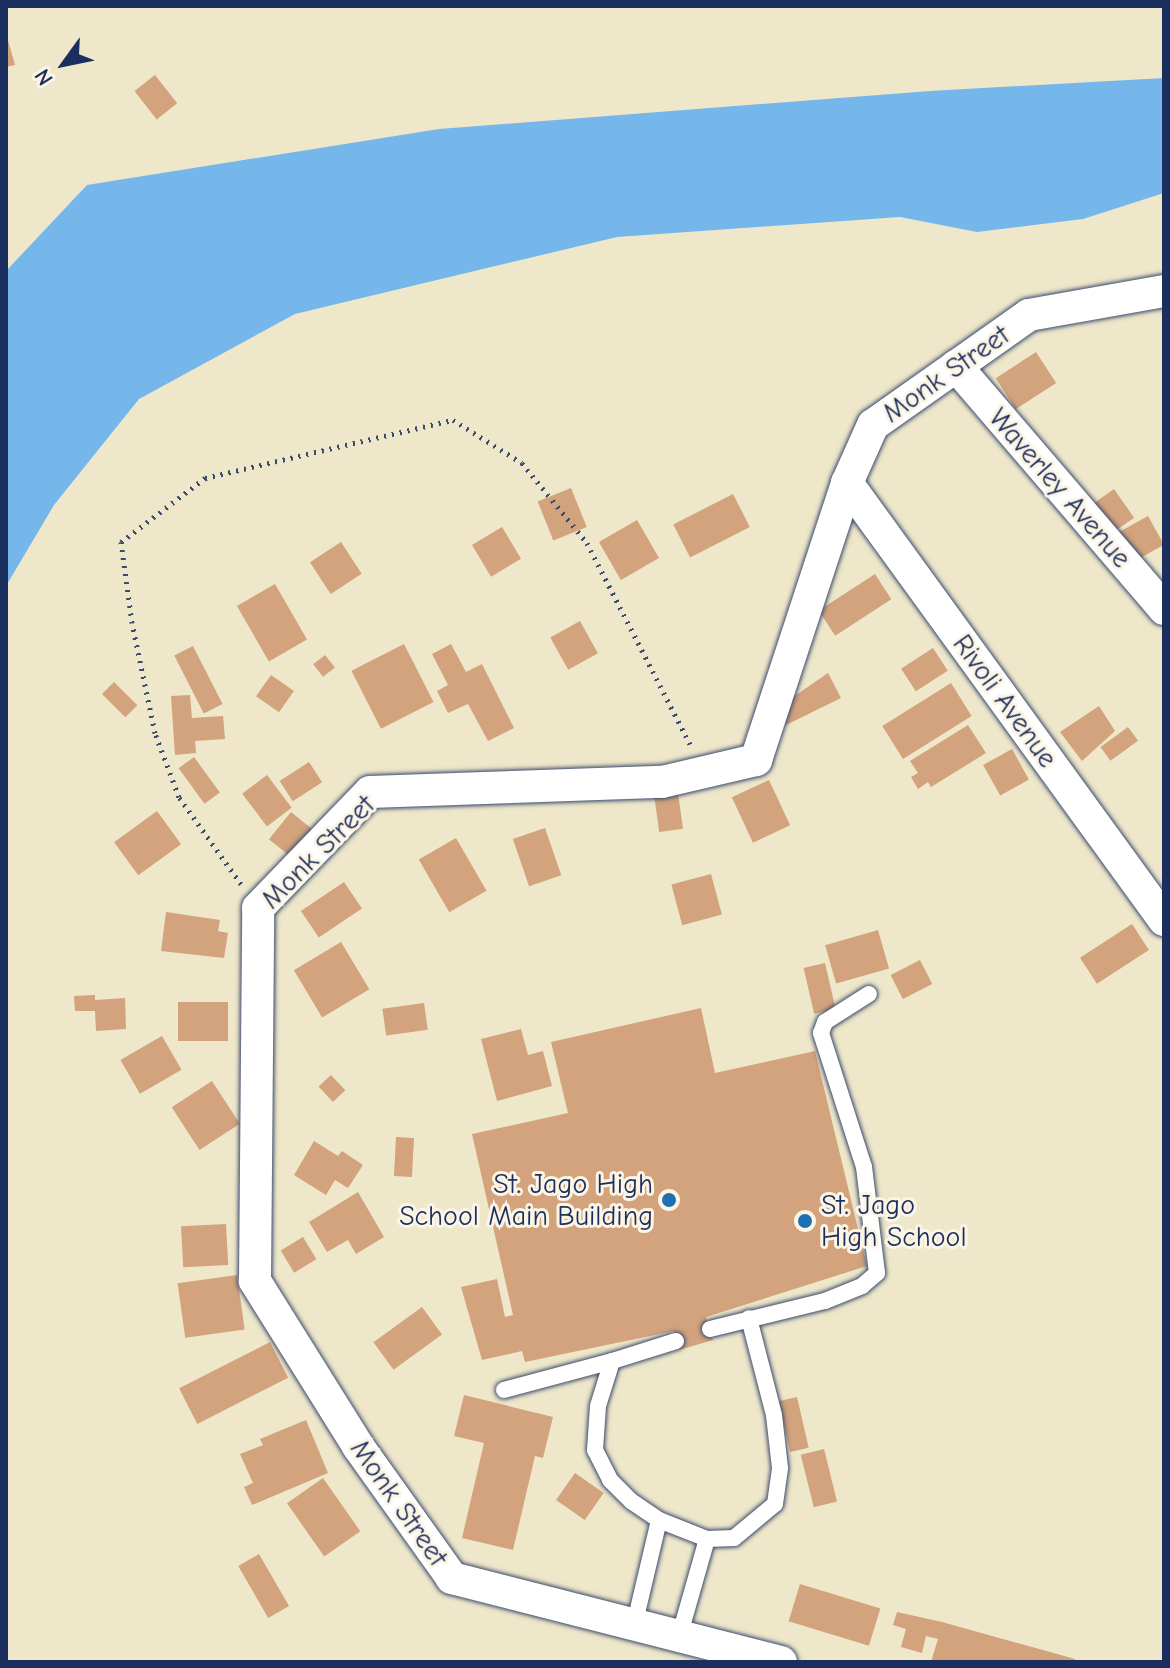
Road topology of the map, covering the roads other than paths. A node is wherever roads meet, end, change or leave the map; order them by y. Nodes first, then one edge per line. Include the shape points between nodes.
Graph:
1 (1164, 291) edge
2 (956, 366) junction
3 (847, 483) junction
4 (1164, 609) edge
5 (1164, 920) edge
6 (869, 994) dead end
7 (749, 1318) junction
8 (710, 1329) dead end
9 (676, 1341) dead end
10 (612, 1361) junction
11 (504, 1390) dead end
12 (659, 1520) junction
13 (707, 1539) junction
14 (634, 1626) junction
15 (679, 1637) junction
16 (781, 1662) edge

1 - 2 street, Monk Street via 1029,315
2 - 3 street, Monk Street via 873,425
2 - 4 street, Waverley Avenue
3 - 5 street, Rivoli Avenue
3 - 14 street, Monk Street via 756,760 662,782 370,792 258,908 255,1281 358,1446 452,1578
6 - 7 lane via 825,1022 821,1033 864,1167 877,1273 862,1286 825,1301
7 - 8 lane
7 - 13 lane via 774,1415 780,1468 775,1504 734,1538
9 - 10 lane
10 - 11 lane
10 - 12 lane via 598,1406 595,1450 610,1480
12 - 13 lane
12 - 14 lane
13 - 15 lane
14 - 15 street, Monk Street
15 - 16 street, Monk Street

